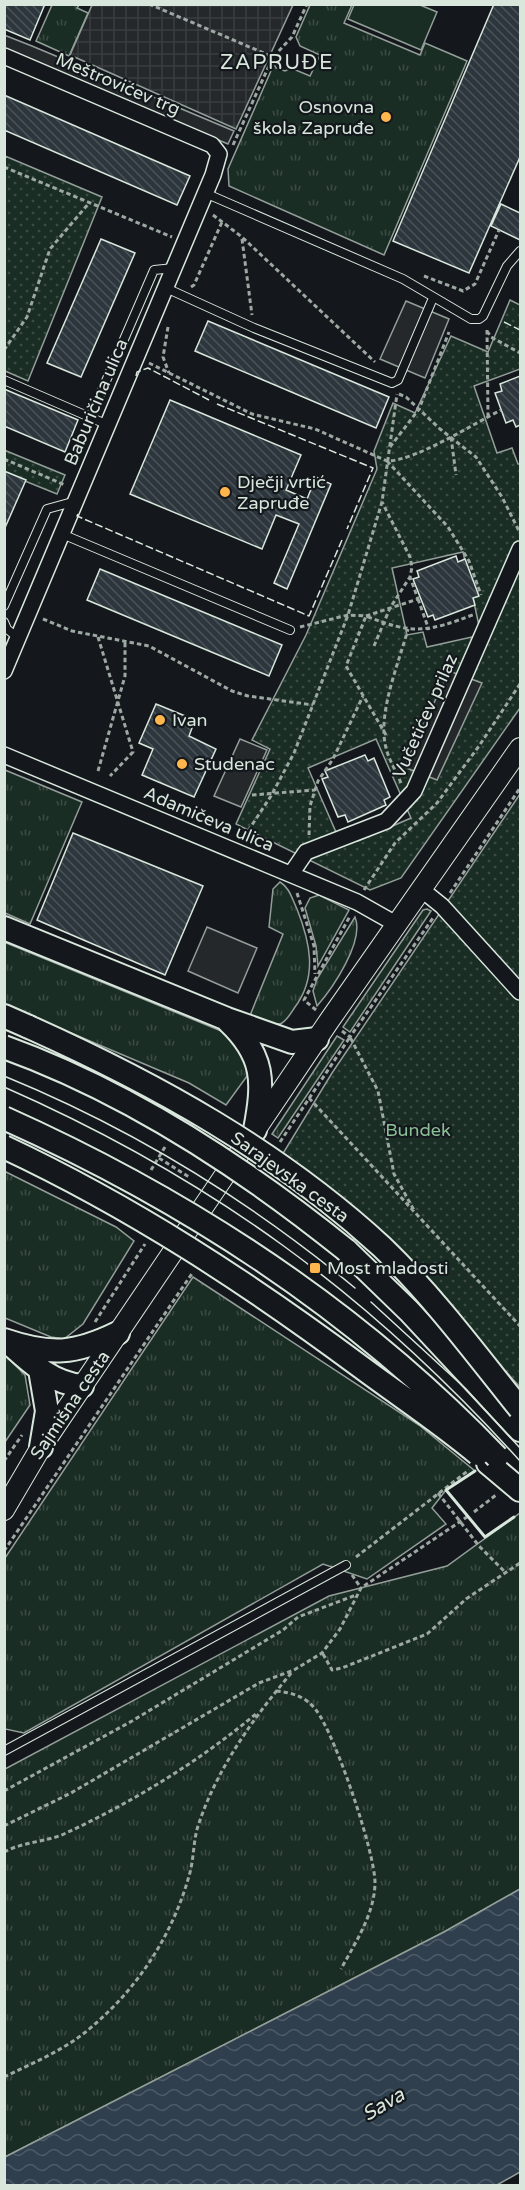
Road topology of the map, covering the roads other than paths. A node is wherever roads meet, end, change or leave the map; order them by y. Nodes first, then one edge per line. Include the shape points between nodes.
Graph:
1 (4, 56) edge
2 (223, 148) joint
3 (203, 199) junction
4 (520, 251) edge
5 (174, 268) junction
6 (166, 288) junction
7 (433, 298) junction
8 (4, 380) edge
9 (90, 418) junction
10 (108, 425) junction
11 (78, 496) junction
12 (62, 534) junction
13 (520, 549) edge
14 (4, 606) edge
15 (4, 622) edge
16 (290, 630) road end
17 (18, 638) junction
18 (4, 671) edge
19 (520, 748) edge
20 (4, 755) edge
21 (291, 874) junction
22 (421, 889) junction
23 (396, 924) junction
24 (4, 928) edge
25 (520, 992) edge
26 (4, 1016) edge
27 (227, 1019) junction
28 (317, 1039) junction
29 (4, 1047) edge
30 (4, 1118) edge
31 (255, 1130) junction
32 (4, 1147) edge
33 (126, 1338) junction
34 (5, 1340) edge
35 (44, 1360) junction
36 (82, 1386) junction
37 (520, 1409) edge
38 (520, 1430) edge
39 (41, 1447) junction
40 (487, 1461) junction
41 (22, 1477) junction
42 (520, 1484) edge
43 (509, 1491) edge
44 (4, 1498) edge
45 (4, 1510) edge
46 (345, 1565) road end
47 (4, 1751) edge

1 - 2 street, Meštrovićev trg
2 - 3 street, Baburičina ulica
3 - 5 street, Baburičina ulica
3 - 7 lane via 403,279
4 - 7 lane via 507,266 479,320
5 - 6 street, Baburičina ulica
5 - 9 lane via 154,270
6 - 7 lane via 392,383 398,380
6 - 10 street, Baburičina ulica
8 - 9 lane
9 - 10 lane
10 - 11 street, Baburičina ulica
11 - 12 street, Baburičina ulica
11 - 14 lane via 47,509
12 - 16 lane
12 - 17 street, Baburičina ulica
13 - 21 street, Vučetićev prilaz via 489,611 408,800 386,821 306,852
15 - 17 lane
17 - 18 street, Baburičina ulica
19 - 22 street, Sajmišna cesta
20 - 21 street, Adamičeva ulica
21 - 23 street, Adamičeva ulica via 357,902
22 - 23 street, Sajmišna cesta
22 - 25 street via 442,906
23 - 28 street, Sajmišna cesta
24 - 27 main road
26 - 37 main road, Sarajevska cesta, bridge via 111,1064 276,1163 381,1247 425,1293
27 - 28 main road via 292,1042
27 - 31 main road via 250,1045 260,1068
28 - 31 street, Sajmišna cesta
29 - 38 main road, Sarajevska cesta, bridge via 83,1081 171,1127 304,1216 375,1278
30 - 40 main road, bridge via 141,1186 305,1290 415,1378
31 - 33 street, Sajmišna cesta
32 - 40 main road, bridge via 92,1190 194,1250 420,1409
33 - 35 main road via 61,1352
33 - 36 street, Sajmišna cesta
34 - 35 main road
35 - 36 main road via 64,1383
35 - 39 main road via 47,1411
36 - 39 street, Sajmišna cesta
39 - 41 street, Sajmišna cesta
40 - 42 main road
40 - 43 main road
41 - 44 street, Sajmišna cesta
41 - 45 street, Sajmišna cesta
46 - 47 lane

